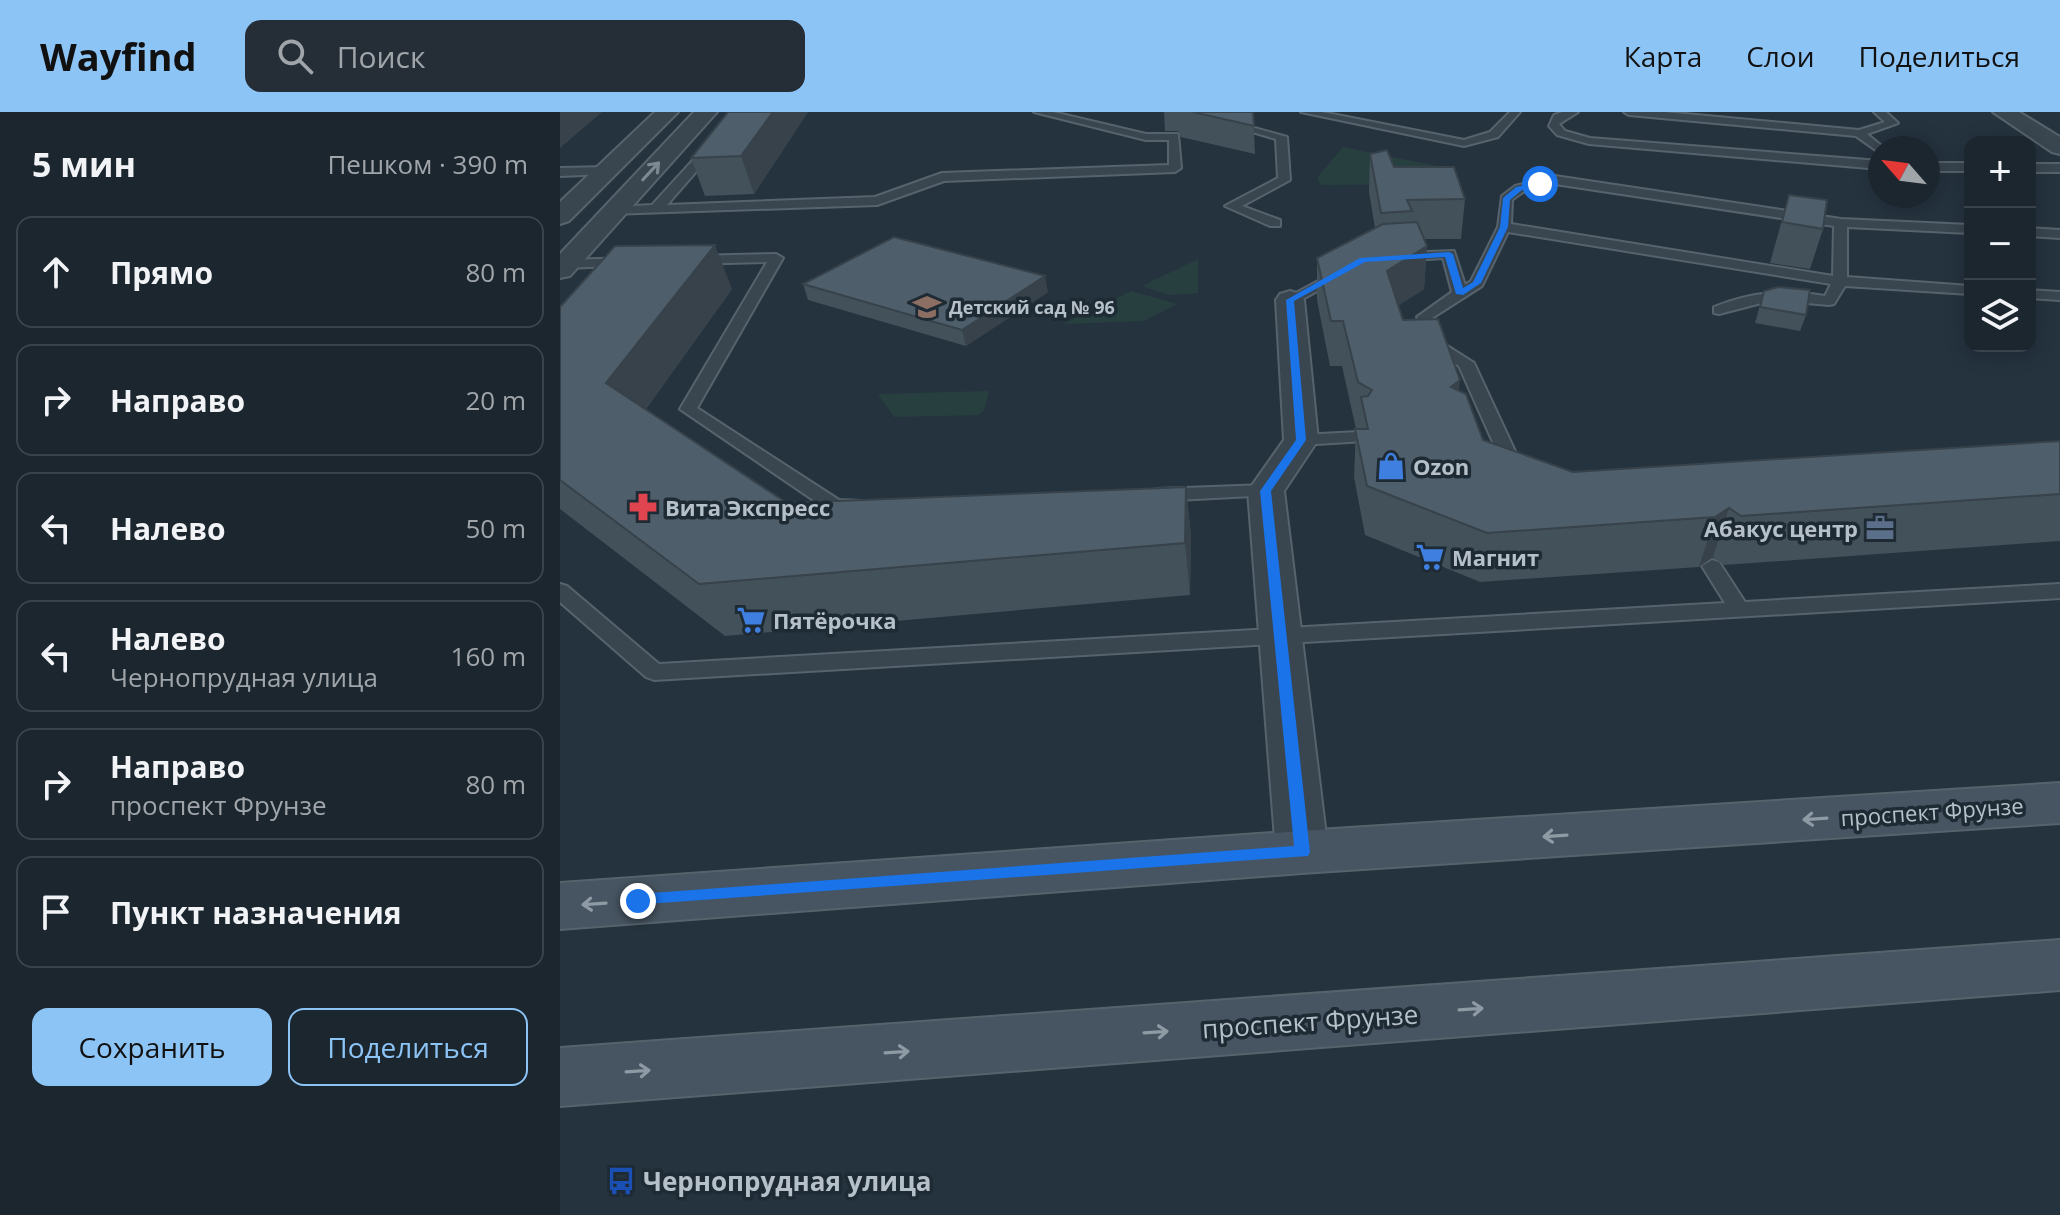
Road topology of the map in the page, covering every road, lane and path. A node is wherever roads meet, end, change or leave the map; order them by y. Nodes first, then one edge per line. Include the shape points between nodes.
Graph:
1 (667, 112) edge
2 (706, 112) edge
3 (743, 112) edge
4 (1039, 112) edge
5 (1306, 112) edge
6 (1515, 112) edge
7 (1573, 112) edge
8 (1629, 112) edge
9 (1879, 112) edge
10 (2004, 112) edge
11 (1344, 115) edge
12 (1217, 120) edge
13 (1859, 133) junction
14 (1868, 140) edge
15 (2060, 147) edge
16 (1868, 164) edge
17 (1940, 167) edge
18 (1964, 167) edge
19 (2036, 168) edge
20 (2060, 168) edge
21 (607, 170) junction
22 (560, 172) edge
23 (656, 209) junction
24 (614, 211) junction
25 (560, 216) edge
26 (1275, 223) dead end
27 (1841, 223) junction
28 (1504, 227) junction
29 (1964, 229) edge
30 (2036, 232) edge
31 (2060, 234) edge
32 (642, 261) edge
33 (674, 261) edge
34 (563, 267) edge
35 (1840, 281) junction
36 (1964, 290) edge
37 (1460, 294) junction
38 (2036, 294) edge
39 (2060, 296) edge
40 (1290, 300) joint
41 (1719, 310) dead end
42 (1497, 432) junction
43 (1471, 433) edge
44 (1358, 437) edge
45 (1301, 440) junction
46 (1539, 480) edge
47 (1266, 491) junction
48 (1140, 495) edge
49 (875, 505) edge
50 (1712, 566) edge
51 (560, 591) edge
52 (2060, 591) edge
53 (1738, 608) junction
54 (1280, 635) junction
55 (2060, 803) edge
56 (1302, 852) junction
57 (560, 906) edge
58 (2060, 965) edge
59 (560, 1077) edge

1 - 21 street
24 -> 2 street
3 - 23 lane
4 - 23 lane via 1146,137 1179,133 1175,168 942,177 877,201
5 - 11 lane
6 - 11 lane via 1483,142 1464,143
7 - 16 lane via 1553,124 1561,133 1589,141
8 - 13 lane
9 - 13 lane via 1893,123
10 - 15 street
12 - 26 lane via 1281,137 1284,180 1231,206
13 - 14 lane
17 - 18 lane
19 - 20 lane
21 - 22 lane
21 - 25 street
23 - 24 lane
24 - 34 street
27 - 28 lane via 1555,180 1519,189 1506,199
27 - 29 lane
27 - 35 lane
28 - 35 lane
28 - 37 lane via 1477,283
30 - 31 lane
32 - 34 lane
33 - 49 lane via 776,258 688,409 835,506
35 - 36 lane
35 - 41 lane via 1829,301 1778,293
37 - 40 lane via 1449,254 1370,260
37 - 42 lane via 1424,317 1434,344 1466,363
38 - 39 lane
40 - 45 street
42 - 43 lane
42 - 46 lane via 1513,467
44 - 45 lane
45 - 47 street
47 - 48 lane
47 - 54 street
50 - 53 lane
51 - 54 lane via 654,672
52 - 53 lane
53 - 54 lane
54 - 56 street
55 -> 56 main road, проспект Фрунзе
56 -> 57 main road, проспект Фрунзе
59 -> 58 main road, проспект Фрунзе

